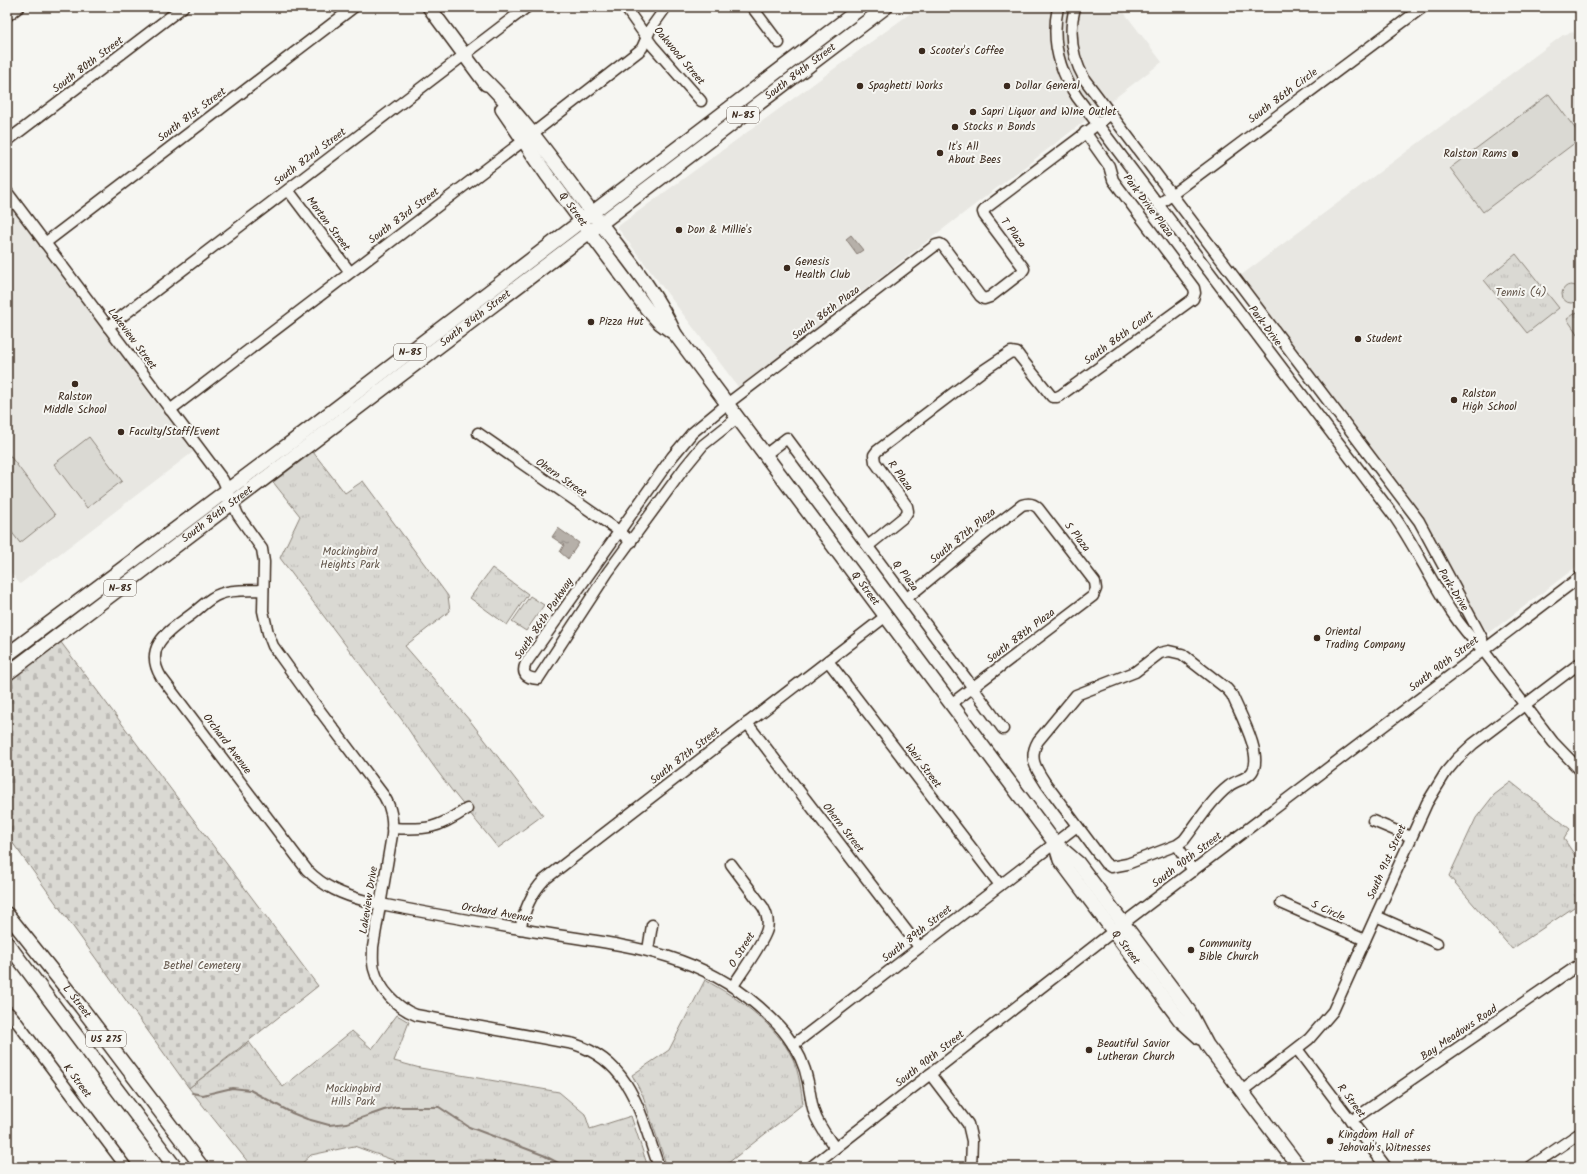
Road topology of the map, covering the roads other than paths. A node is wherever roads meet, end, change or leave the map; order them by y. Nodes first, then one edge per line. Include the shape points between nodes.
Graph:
1 (19, 7) edge
2 (183, 7) edge
3 (354, 7) edge
4 (429, 7) edge
5 (528, 7) edge
6 (625, 7) edge
7 (666, 7) edge
8 (752, 7) edge
9 (862, 7) edge
10 (886, 7) edge
11 (1058, 7) edge
12 (1075, 7) edge
13 (1422, 7) edge
14 (7, 16) edge
15 (647, 37) junction
16 (779, 43) dead end
17 (464, 55) junction
18 (701, 101) dead end
19 (1111, 114) junction
20 (1097, 124) junction
21 (1085, 132) junction
22 (528, 137) junction
23 (7, 141) edge
24 (288, 190) junction
25 (7, 192) edge
26 (1172, 194) junction
27 (1158, 205) junction
28 (586, 216) junction
29 (595, 227) junction
30 (45, 243) junction
31 (350, 272) junction
32 (1195, 293) joint
33 (984, 299) joint
34 (108, 327) junction
35 (727, 404) junction
36 (170, 410) junction
37 (737, 418) junction
38 (702, 426) junction
39 (478, 433) dead end
40 (712, 438) junction
41 (765, 455) junction
42 (874, 455) joint
43 (663, 469) junction
44 (677, 478) junction
45 (227, 491) junction
46 (232, 503) junction
47 (1038, 508) joint
48 (619, 532) junction
49 (632, 542) junction
50 (868, 546) junction
51 (595, 565) junction
52 (608, 572) junction
53 (1580, 577) edge
54 (1095, 582) joint
55 (263, 590) junction
56 (907, 598) junction
57 (886, 616) junction
58 (548, 632) junction
59 (562, 642) junction
60 (1484, 650) junction
61 (7, 656) edge
62 (828, 661) junction
63 (1580, 663) edge
64 (7, 674) edge
65 (973, 687) junction
66 (951, 704) junction
67 (1525, 705) junction
68 (747, 723) junction
69 (1002, 729) dead end
70 (1580, 770) edge
71 (466, 809) dead end
72 (1373, 821) dead end
73 (1077, 826) junction
74 (392, 828) junction
75 (1411, 837) junction
76 (1055, 843) junction
77 (1177, 845) junction
78 (731, 864) dead end
79 (1193, 871) junction
80 (1000, 885) junction
81 (381, 904) junction
82 (1281, 904) dead end
83 (7, 914) edge
84 (1376, 916) junction
85 (652, 926) dead end
86 (1118, 927) junction
87 (520, 929) junction
88 (1365, 940) junction
89 (7, 943) edge
90 (1437, 943) dead end
91 (919, 948) junction
92 (648, 950) junction
93 (1580, 964) edge
94 (733, 986) junction
95 (7, 1011) edge
96 (793, 1045) junction
97 (1297, 1049) junction
98 (930, 1074) junction
99 (1242, 1091) junction
100 (1351, 1120) junction
101 (1580, 1133) edge
102 (835, 1148) junction
103 (126, 1167) edge
104 (175, 1167) edge
105 (202, 1167) edge
106 (659, 1167) edge
107 (811, 1167) edge
108 (971, 1167) edge
109 (1299, 1167) edge
110 (1386, 1167) edge
111 (1530, 1167) edge

1 - 14 street
2 - 23 street, South 80th Street
3 - 30 street, South 81st Street
4 - 17 main road, Q Street
5 - 17 street, South 82nd Street
6 - 15 street, Oakwood Street
7 - 15 street, South 83rd Street
8 - 16 street
9 - 28 main road, South 84th Street / N-85
10 - 29 main road, South 84th Street / N-85
11 - 20 street, Park Drive via 1055,38 1059,60 1068,84
12 - 19 street, Park Drive via 1071,36 1076,62 1089,85
13 - 26 street, South 86th Circle
15 - 18 street, Oakwood Street
15 - 22 street, South 83rd Street via 639,51
17 - 22 main road, Q Street
17 - 24 street, South 82nd Street
19 - 20 street
19 - 26 street, Park Drive
20 - 21 street
20 - 27 street, Park Drive
21 - 32 street, Park Drive Plaza via 1109,166 1113,180 1194,288
21 - 33 street, T Plaza via 983,212 1024,269
22 - 28 main road, Q Street
22 - 31 street, South 83rd Street
24 - 31 street, Morton Street
24 - 34 street, South 82nd Street
25 - 30 street, Lakeview Street
26 - 27 street, South 86th Circle
26 - 60 street, Park Drive via 1419,521 1482,638
27 - 60 street, Park Drive via 1394,516 1416,549 1446,606
28 - 29 main road, Q Street
28 - 45 main road, South 84th Street / N-85
29 - 35 main road, Q Street via 647,309 675,334
29 - 46 main road, South 84th Street / N-85
30 - 34 street, Lakeview Street
31 - 36 street, South 83rd Street
32 - 42 street, South 86th Court via 1193,299 1061,395 1054,398 1020,357 1014,352 1008,353
33 - 35 street, South 86th Plaza via 940,244 936,245
34 - 36 street, Lakeview Street
35 - 37 main road, Q Street
35 - 38 street, South 86th Parkway
36 - 45 street, Lakeview Street via 223,480
37 - 40 street, South 86th Parkway
37 - 41 main road, Q Street
38 - 40 street
38 - 43 street, South 86th Parkway via 692,433
39 - 48 street, Ohern Street
40 - 44 street, South 86th Parkway via 703,445
41 - 50 street, Q Plaza via 787,438
41 - 57 main road, Q Street
42 - 50 street, R Plaza via 875,462 908,511
43 - 44 street
43 - 48 street, South 86th Parkway
44 - 49 street, South 86th Parkway
45 - 46 street, Lakeview Street
45 - 61 main road, South 84th Street / N-85
46 - 55 street, Lakeview Drive via 262,549
46 - 64 main road, South 84th Street / N-85
47 - 54 street, S Plaza
47 - 56 street, South 87th Plaza via 1032,504 1022,505
48 - 49 street, Ohern Street
48 - 51 street, South 86th Parkway
49 - 52 street, South 86th Parkway
50 - 56 street, Q Plaza
51 - 52 street
51 - 58 street, South 86th Parkway
52 - 59 street, South 86th Parkway
53 - 60 street, South 90th Street
54 - 65 street, South 88th Plaza via 1096,590 1093,596
55 - 74 street, Lakeview Drive via 264,621 273,646 384,796 392,817
55 - 81 street, Orchard Avenue via 215,596 164,636 155,652 159,673 307,870 321,883 338,892
56 - 65 street, Q Plaza
57 - 62 street, South 87th Street
57 - 66 main road, Q Street
58 - 59 street
58 - 59 street, South 86th Parkway via 524,668 530,678 538,679
60 - 67 street, Park Drive
60 - 79 street, South 90th Street
62 - 68 street, South 87th Street
62 - 80 street, Weir Street
63 - 67 street, South 91st Street
65 - 66 street, South 88th Plaza
65 - 69 street, Q Plaza
66 - 76 main road, Q Street
67 - 70 street, Park Drive via 1553,742
67 - 75 street, South 91st Street via 1457,759 1435,788
68 - 87 street, South 87th Street via 544,880 529,899
68 - 91 street, Ohern Street
71 - 74 street via 447,822 432,828
72 - 75 street
73 - 76 street, South 89th Street
73 - 77 street via 1105,864 1111,867
73 - 77 street via 1037,771 1033,759 1034,748 1076,695 1135,672 1156,655 1169,651 1182,654 1232,695 1256,756 1256,765 1252,772 1246,778 1230,785 1217,797 1184,840
74 - 81 street, Lakeview Drive
75 - 84 street, South 91st Street
76 - 80 street, South 89th Street
76 - 86 main road, Q Street via 1060,860
77 - 79 street
78 - 94 street, O Street via 763,908 768,925 765,936
79 - 86 street, South 90th Street
80 - 91 street, South 89th Street
81 - 87 street, Orchard Avenue
81 - 106 street, Lakeview Drive via 373,947 373,964 378,980 392,999 416,1015 574,1044 590,1050 620,1074 633,1094
82 - 88 street, S Circle
83 - 105 main road, L Street / US 275
84 - 88 street, South 91st Street
84 - 90 street
85 - 92 street
86 - 98 street, South 90th Street
86 - 99 main road, Q Street via 1180,1020 1207,1045
87 - 92 street, Orchard Avenue
88 - 97 street, South 91st Street via 1333,1010 1316,1033
89 - 104 main road, L Street / US 275
91 - 96 street, South 89th Street
92 - 94 street, Orchard Avenue via 691,964
93 - 100 street, Bay Meadows Road
94 - 96 street, Orchard Avenue via 777,1024
95 - 103 street, K Street
96 - 102 street, Orchard Avenue via 804,1068 816,1118
97 - 99 street, South 91st Street
97 - 100 street, R Street
98 - 102 street, South 90th Street
98 - 108 street via 968,1124 972,1141
99 - 109 main road, Q Street
100 - 110 street, R Street
101 - 111 street
102 - 107 street, South 90th Street

